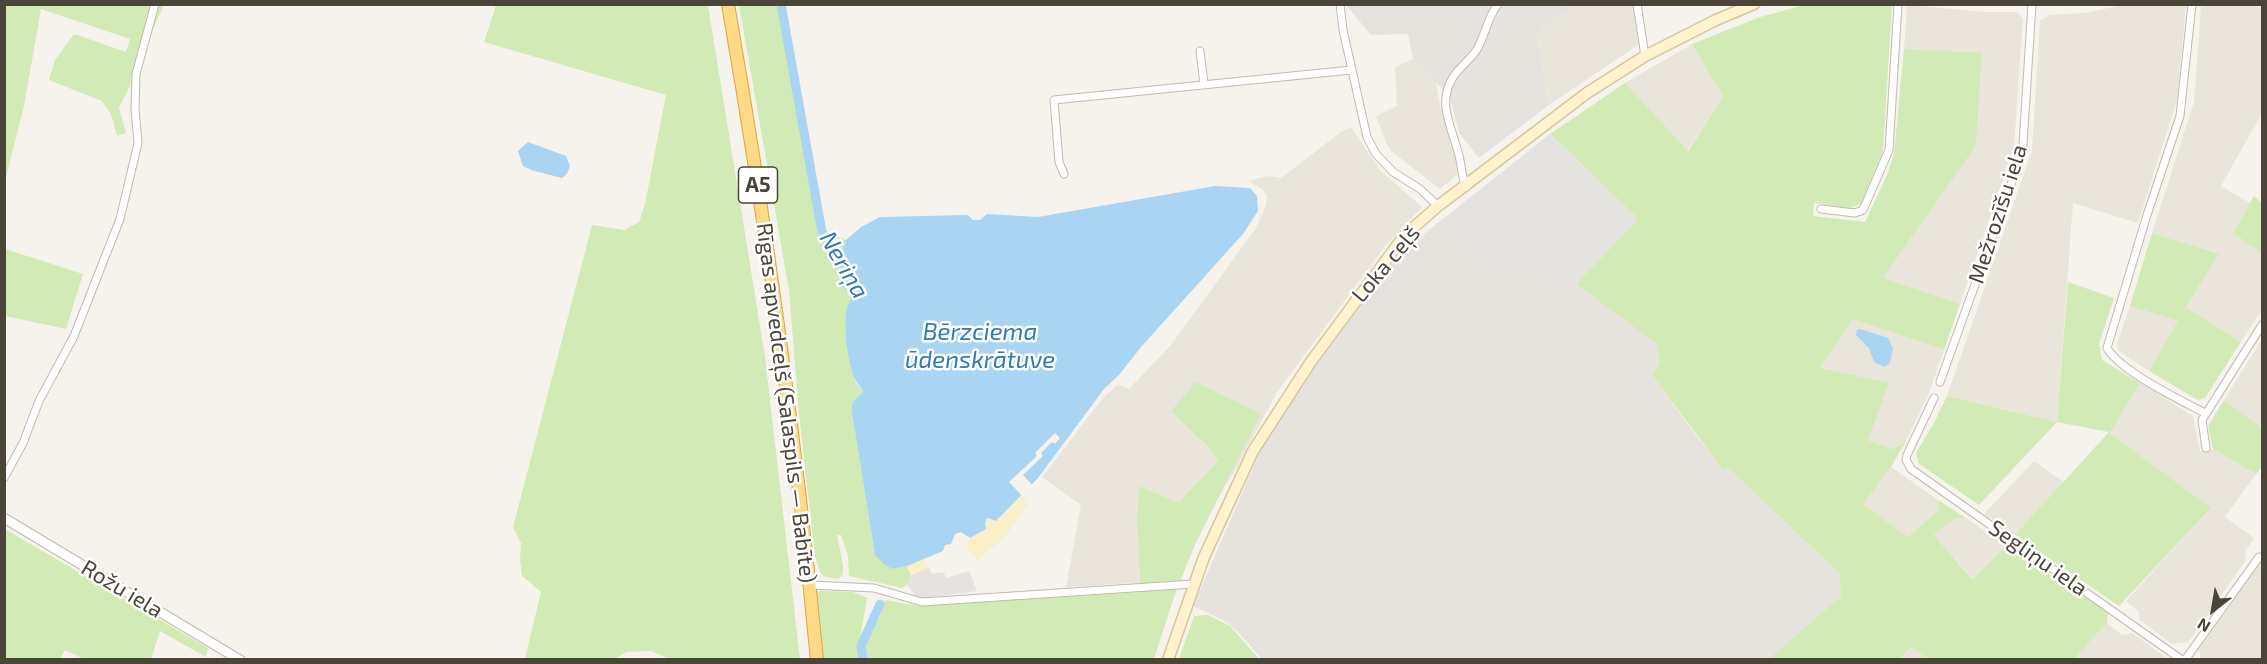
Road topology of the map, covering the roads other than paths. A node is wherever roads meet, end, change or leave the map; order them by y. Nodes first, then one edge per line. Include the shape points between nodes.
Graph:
1 (154, 4) edge
2 (728, 4) edge
3 (1340, 4) edge
4 (1498, 4) edge
5 (1637, 4) edge
6 (1754, 4) edge
7 (1898, 4) edge
8 (2032, 4) edge
9 (2192, 4) edge
10 (1200, 51) dead end
11 (1645, 56) junction
12 (1351, 70) junction
13 (1204, 84) junction
14 (1053, 91) dead end
15 (1054, 99) junction
16 (1064, 174) dead end
17 (1466, 187) junction
18 (1438, 206) junction
19 (1821, 209) dead end
20 (2262, 325) edge
21 (1940, 382) dead end
22 (1934, 398) dead end
23 (2205, 413) junction
24 (2206, 448) dead end
25 (4, 478) edge
26 (4, 518) edge
27 (2259, 557) dead end
28 (1193, 584) junction
29 (810, 585) junction
30 (240, 660) edge
31 (818, 660) edge
32 (1168, 660) edge
33 (2183, 660) edge

1 - 25 street via 136,74 138,142 120,219 74,336
2 - 29 highway, Rīgas apvedceļš (Salaspils — Babīte) / A5 via 753,150
3 - 12 street
4 - 17 street via 1477,50 1451,80 1445,97
5 - 11 street
6 - 11 main road, Loka ceļš
7 - 19 street via 1889,150 1863,210 1855,213
8 - 21 street, Mežrozīšu iela via 2019,162
9 - 23 street via 2180,116 2107,348 2124,365
10 - 13 street
11 - 17 main road, Loka ceļš via 1587,93
12 - 13 street
12 - 18 street via 1366,137 1376,154
13 - 15 street
14 - 15 street
15 - 16 street via 1059,162
17 - 18 main road, Loka ceļš
18 - 28 main road, Loka ceļš via 1386,258 1283,402 1253,451
20 - 23 street
22 - 33 street, Segliņu iela via 1909,449 1906,460 1911,469
23 - 24 street via 2202,420
26 - 30 street, Rožu iela
27 - 33 street
28 - 29 street via 922,602 874,588
28 - 32 main road, Loka ceļš
29 - 31 highway, Rīgas apvedceļš (Salaspils — Babīte) / A5

